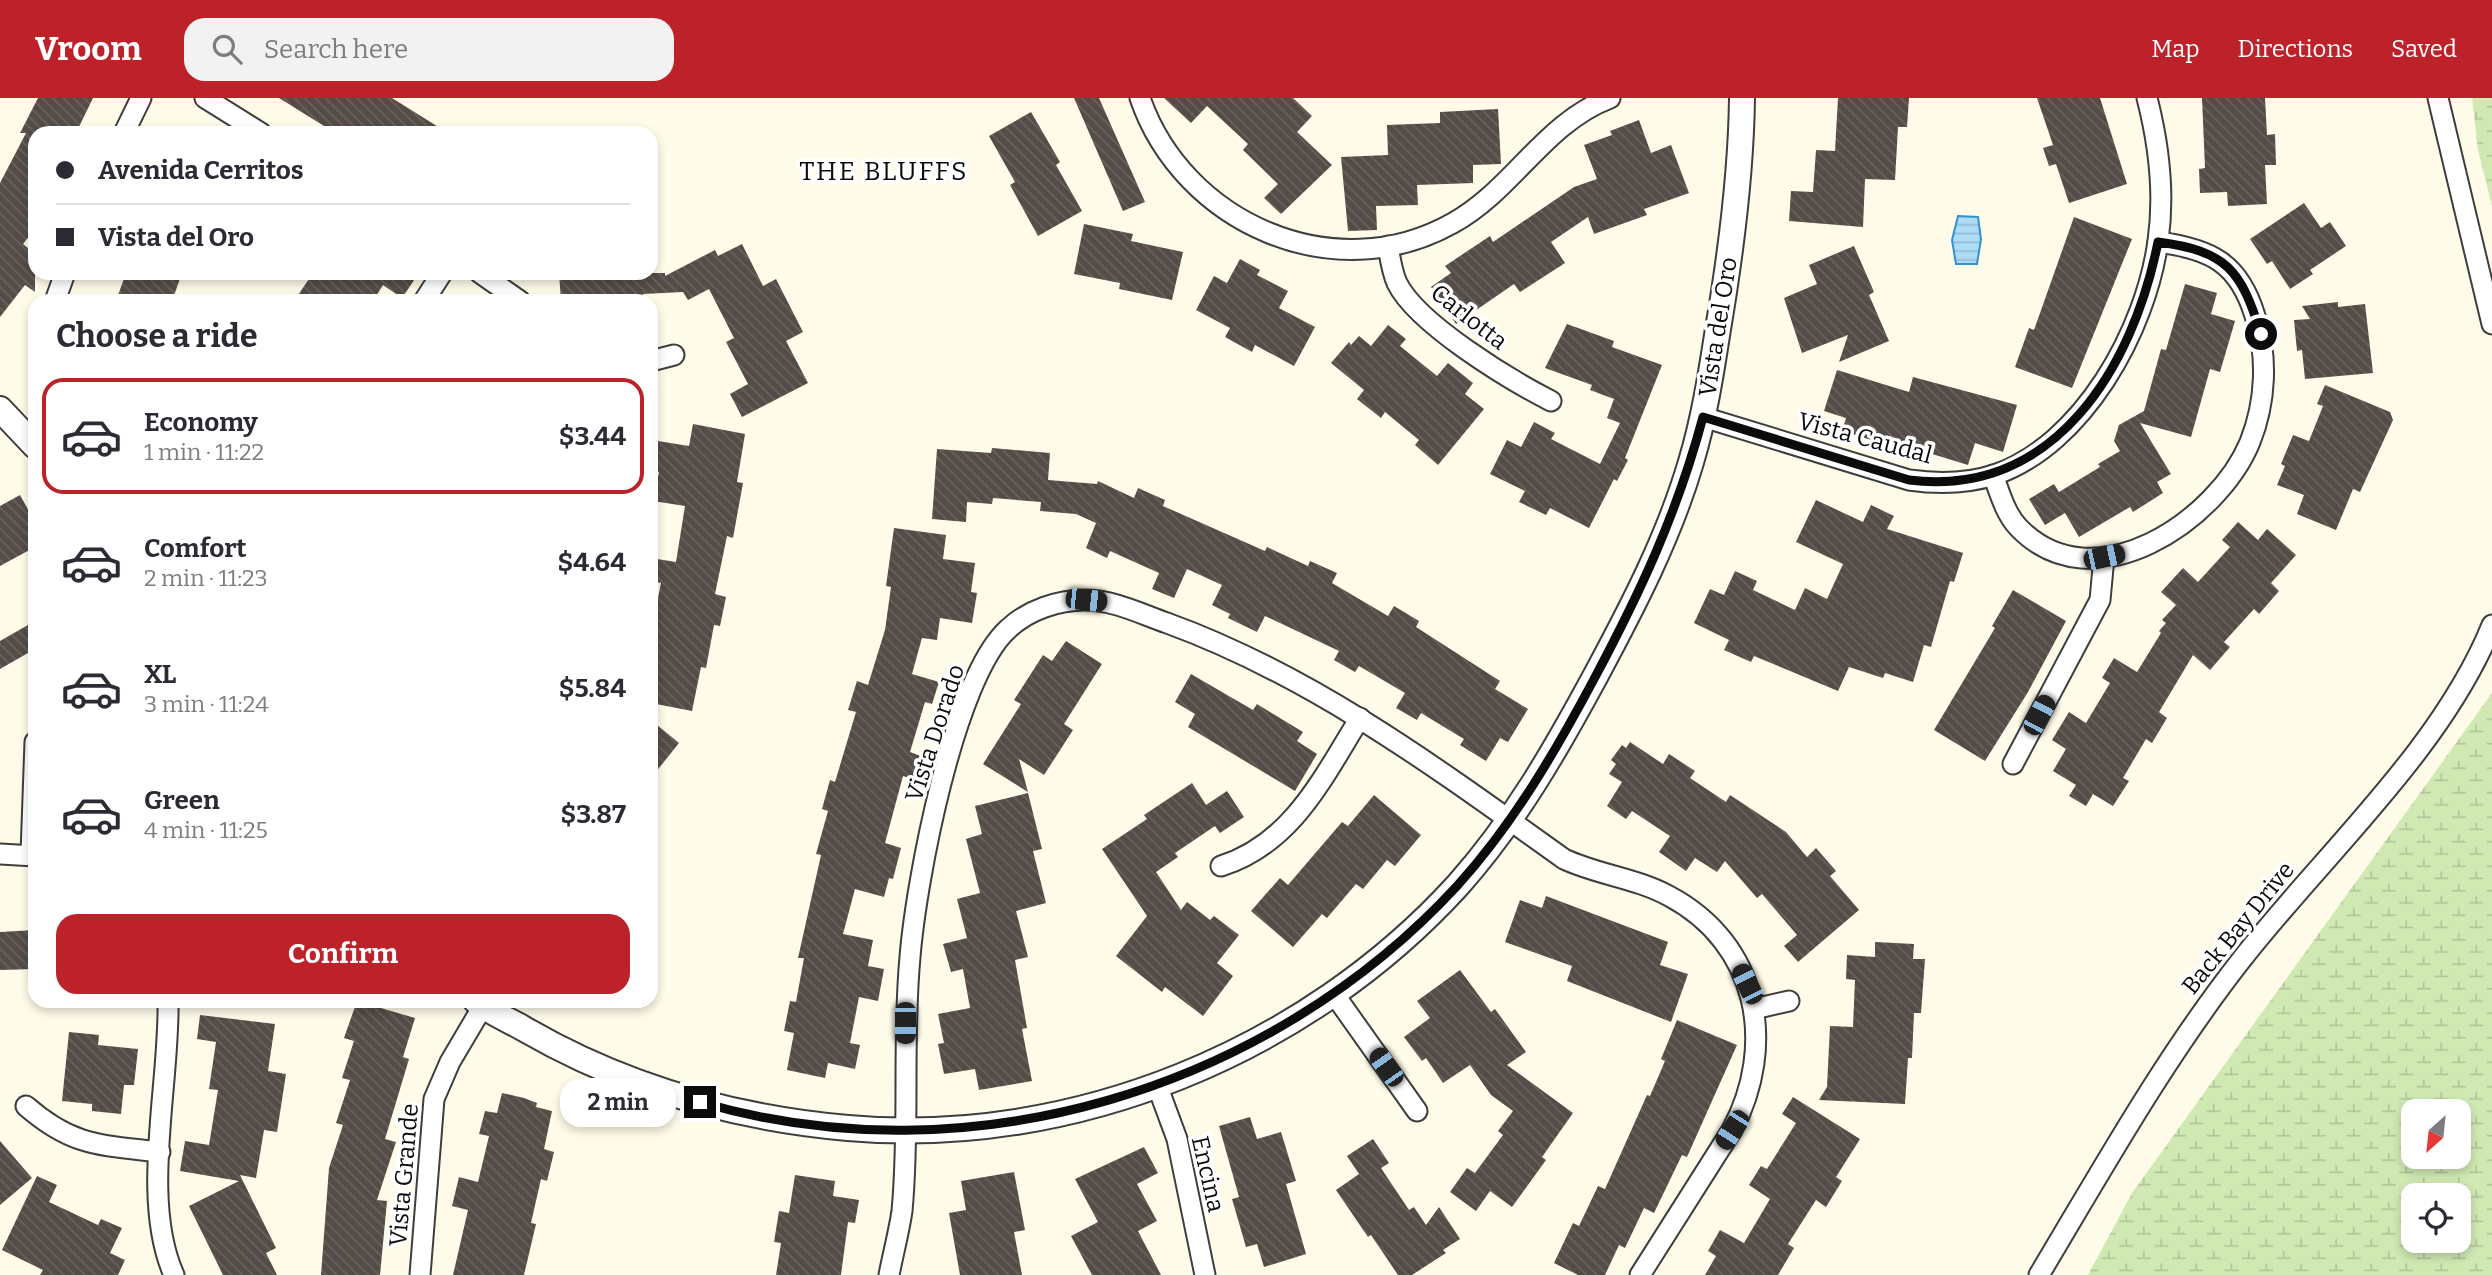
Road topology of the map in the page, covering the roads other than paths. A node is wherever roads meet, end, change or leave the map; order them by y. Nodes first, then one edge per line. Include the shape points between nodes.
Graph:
1 (141, 98) edge
2 (205, 98) edge
3 (1140, 98) edge
4 (1610, 98) edge
5 (1742, 98) edge
6 (2147, 98) edge
7 (2438, 98) edge
8 (127, 126) edge
9 (250, 126) edge
10 (2158, 242) junction
11 (1388, 246) junction
12 (490, 280) edge
13 (510, 294) edge
14 (2492, 324) edge
15 (674, 355) dead end
16 (658, 359) edge
17 (1551, 401) dead end
18 (0, 410) edge
19 (1703, 417) junction
20 (28, 439) edge
21 (1993, 475) junction
22 (2104, 557) junction
23 (2492, 625) edge
24 (1360, 718) junction
25 (2013, 764) dead end
26 (1510, 821) junction
27 (0, 854) edge
28 (28, 855) edge
29 (1221, 866) dead end
30 (1334, 994) junction
31 (1789, 1001) dead end
32 (168, 1008) edge
33 (479, 1008) edge
34 (491, 1008) edge
35 (1754, 1009) junction
36 (1157, 1085) junction
37 (26, 1105) dead end
38 (1417, 1111) dead end
39 (904, 1130) junction
40 (160, 1152) junction
41 (174, 1275) edge
42 (419, 1275) edge
43 (889, 1275) edge
44 (1205, 1275) edge
45 (1640, 1275) edge
46 (2039, 1275) edge

1 - 8 street
2 - 9 street
3 - 11 street via 1163,147 1183,174 1235,218 1298,244 1331,249
4 - 11 street via 1546,139 1507,182 1453,224
5 - 19 street, Vista del Oro via 1736,211
6 - 10 street, Vista Caudal via 2161,170
7 - 14 street
10 - 21 street, Vista Caudal via 2140,311 2118,360 2098,389 2044,447
10 - 22 street via 2200,249 2238,277 2261,334 2261,403 2250,442 2212,500 2157,541
11 - 17 street, Carlotta via 1397,283 1411,304 1477,357
12 - 13 street
15 - 16 street
18 - 20 street
19 - 21 street, Vista Caudal via 1909,480 1935,483
19 - 26 street, Vista del Oro via 1673,518 1636,601 1552,757
21 - 22 street via 2006,510 2034,540 2075,556
22 - 25 street via 2099,600
23 - 46 street, Back Bay Drive via 2477,660 2428,734 2250,948 2191,1027
24 - 26 street, Vista Dorado
24 - 29 street via 1305,808 1281,833
24 - 39 street, Vista Dorado via 1244,656 1111,603 1062,602 1039,609 1009,628 978,672 930,831 910,953
26 - 30 street, Vista del Oro via 1429,914
26 - 35 street, Vista Dorado via 1564,859 1645,885 1691,909 1732,953
27 - 28 street
30 - 36 street, Vista del Oro via 1251,1044
30 - 38 street
31 - 35 street
32 - 40 street
33 - 42 street, Vista Grande via 434,1099
34 - 39 street, Vista del Oro via 580,1059 726,1110 796,1123
35 - 45 street, Vista Dorado via 1758,1042 1744,1108
36 - 39 street, Vista del Oro via 1014,1122
36 - 44 street, Encina via 1177,1139
37 - 40 street via 70,1138
39 - 43 street, Vista Dorado via 901,1215
40 - 41 street via 159,1214

